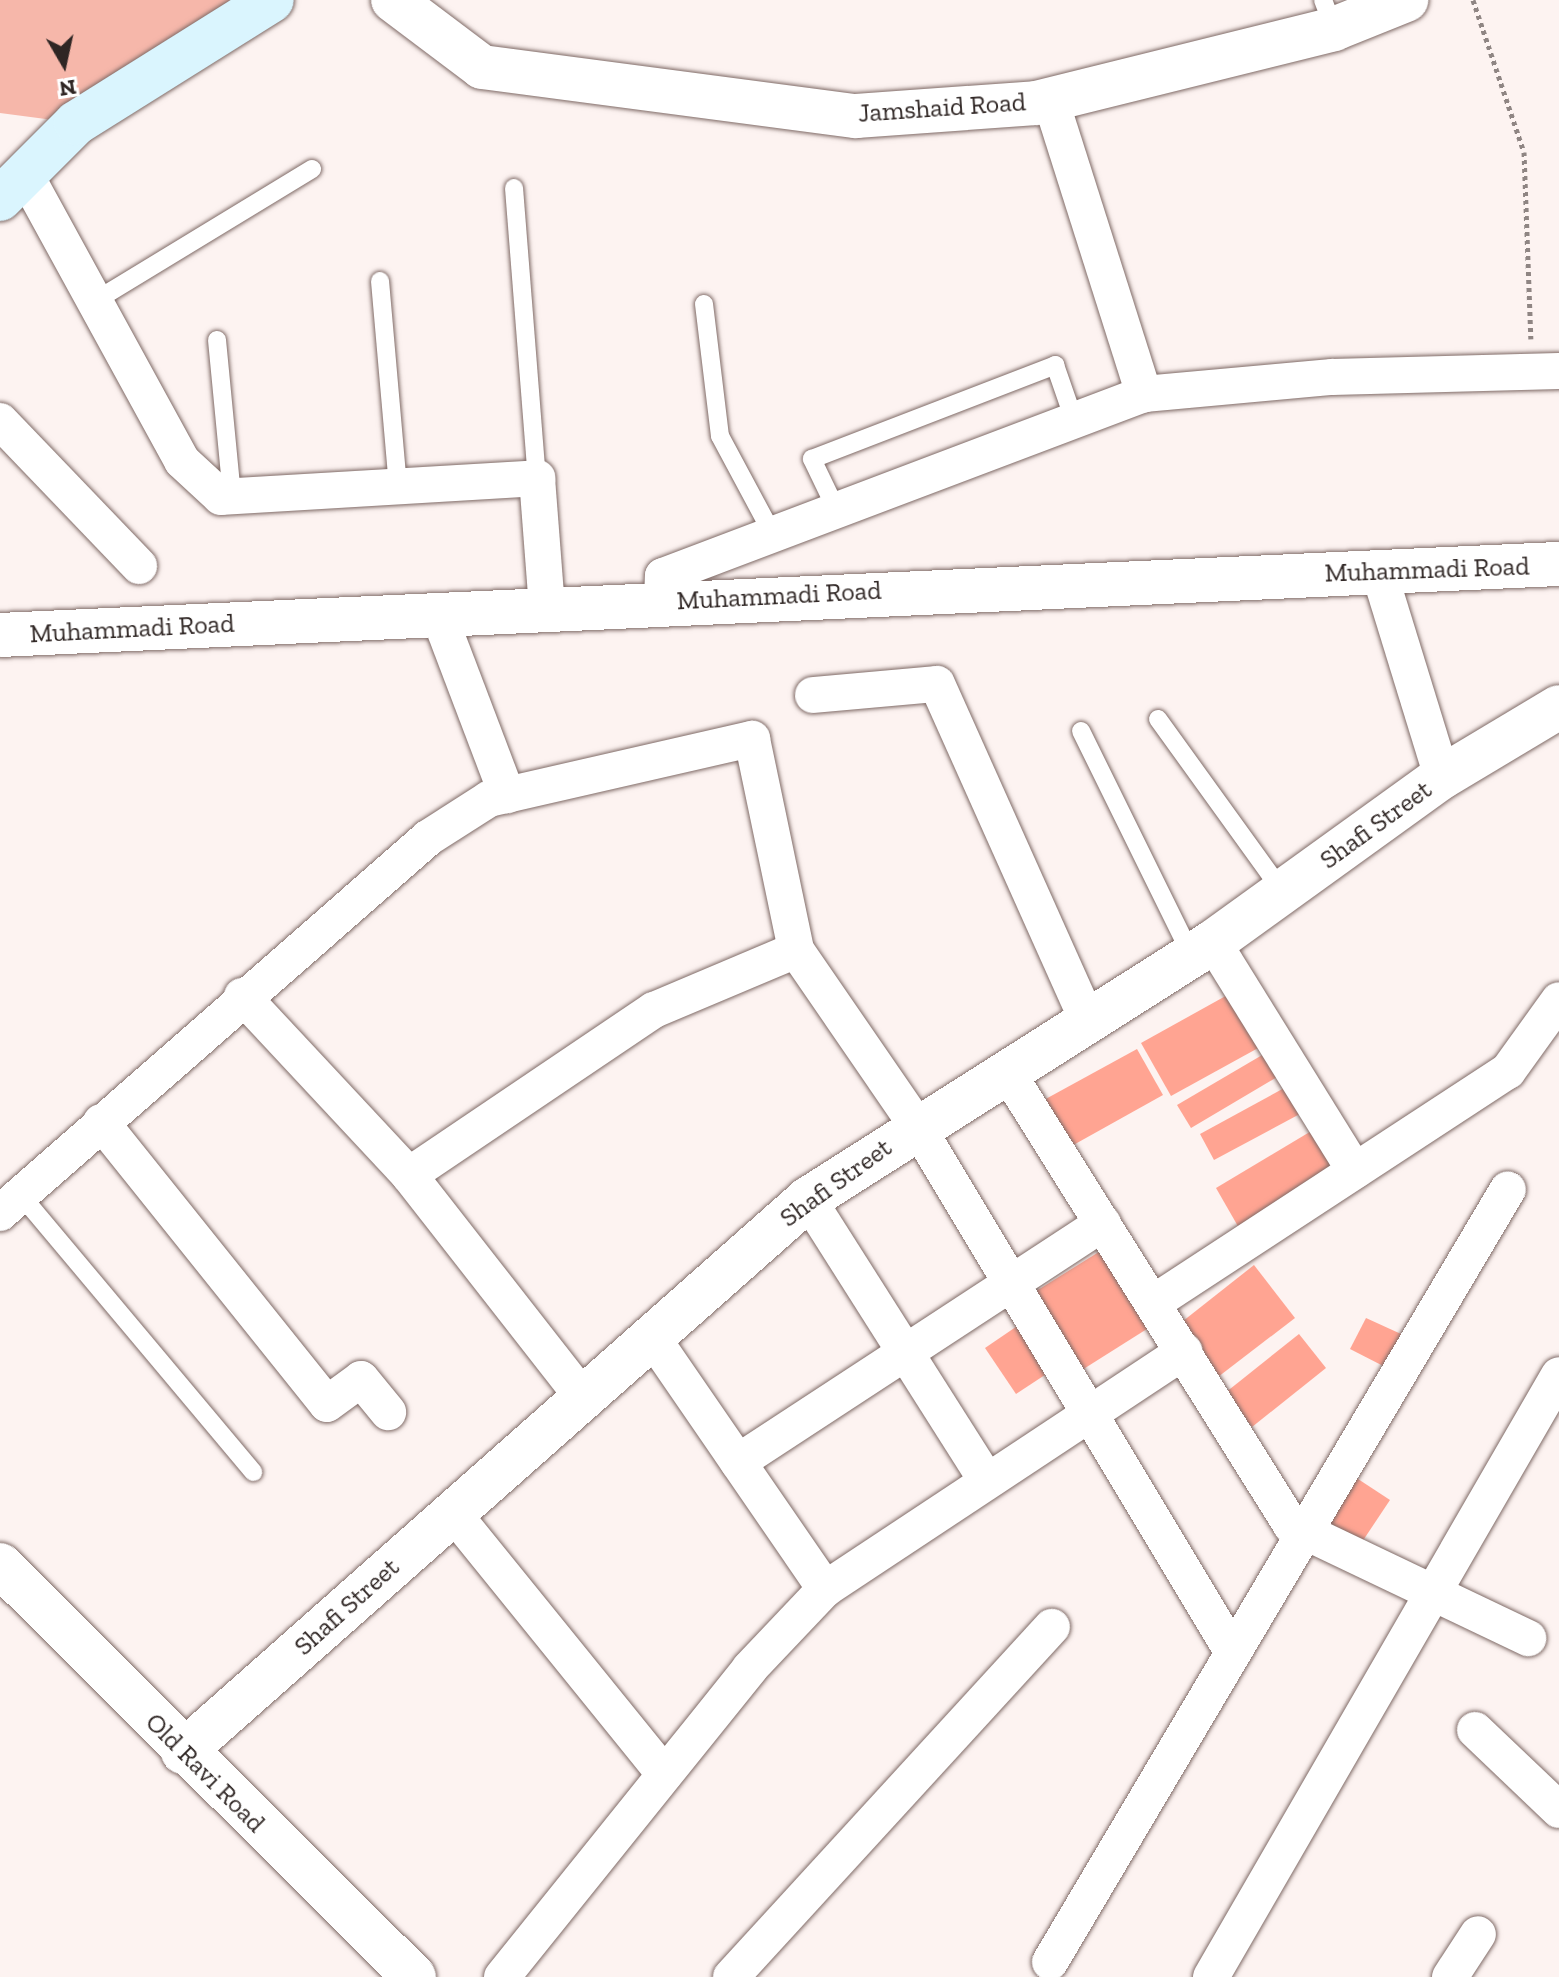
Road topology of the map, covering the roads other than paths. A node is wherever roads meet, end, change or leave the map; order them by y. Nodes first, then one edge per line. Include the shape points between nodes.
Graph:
1 (272, 0) edge
2 (393, 0) edge
3 (1406, 0) edge
4 (1329, 14) edge
5 (1050, 98) junction
6 (312, 169) dead end
7 (12, 186) edge
8 (514, 188) dead end
9 (380, 281) dead end
10 (95, 301) junction
11 (704, 304) dead end
12 (217, 340) dead end
13 (1546, 371) edge
14 (1144, 394) junction
15 (1074, 420) junction
16 (0, 421) edge
17 (537, 478) junction
18 (398, 487) junction
19 (232, 497) junction
20 (837, 511) junction
21 (773, 535) junction
22 (1559, 564) edge
23 (139, 566) dead end
24 (1379, 572) junction
25 (662, 602) junction
26 (547, 607) junction
27 (438, 613) junction
28 (0, 635) edge
29 (813, 695) dead end
30 (1559, 707) edge
31 (1158, 719) dead end
32 (1081, 731) dead end
33 (1442, 777) junction
34 (507, 795) junction
35 (1283, 892) junction
36 (1202, 948) junction
37 (796, 950) junction
38 (242, 996) junction
39 (1559, 1000) edge
40 (1087, 1020) junction
41 (1006, 1070) junction
42 (101, 1122) junction
43 (917, 1126) junction
44 (1355, 1171) junction
45 (409, 1175) junction
46 (1508, 1189) dead end
47 (808, 1199) junction
48 (10, 1203) edge
49 (1103, 1223) junction
50 (1012, 1285) junction
51 (1153, 1303) junction
52 (652, 1337) junction
53 (1184, 1351) junction
54 (908, 1356) junction
55 (1559, 1375) edge
56 (583, 1398) junction
57 (388, 1412) dead end
58 (1089, 1413) junction
59 (738, 1462) junction
60 (253, 1472) dead end
61 (986, 1479) junction
62 (453, 1513) junction
63 (1305, 1532) junction
64 (0, 1565) edge
65 (825, 1589) junction
66 (1429, 1593) junction
67 (1052, 1627) dead end
68 (1528, 1638) dead end
69 (1233, 1653) junction
70 (1475, 1730) dead end
71 (183, 1752) junction
72 (664, 1774) junction
73 (1559, 1810) edge
74 (1478, 1934) dead end
75 (1045, 1970) edge
76 (414, 1977) edge
77 (502, 1977) edge
78 (731, 1977) edge
79 (1211, 1977) edge
80 (1450, 1977) edge

1 - 7 main road via 76,123
2 - 5 street, Jamshaid Road via 482,67 856,116
3 - 4 street, Jamshaid Road
4 - 5 street, Jamshaid Road
5 - 14 street
6 - 10 lane
7 - 10 street
8 - 17 lane
9 - 18 lane
10 - 19 street via 182,461 221,497
11 - 21 lane via 720,436
12 - 19 lane
13 - 14 street
14 - 15 street
15 - 20 street
15 - 20 lane via 1055,365 1026,376 812,459
16 - 23 street
17 - 18 street
17 - 26 street
18 - 19 street
20 - 21 street
21 - 25 street via 663,576
22 - 24 street, Muhammadi Road
24 - 25 street, Muhammadi Road
24 - 33 street
25 - 26 street, Muhammadi Road
26 - 27 street, Muhammadi Road
27 - 28 street, Muhammadi Road
27 - 34 street
29 - 40 street via 937,684
30 - 33 street, Shafi Street
31 - 35 lane
32 - 36 lane
33 - 35 street, Shafi Street
34 - 37 street via 752,739
34 - 38 street via 428,838
35 - 36 street, Shafi Street
36 - 40 street, Shafi Street
36 - 44 street
37 - 43 street
37 - 45 street via 654,1010
38 - 42 street
38 - 45 street
39 - 44 street via 1508,1071
40 - 41 street, Shafi Street
41 - 43 street, Shafi Street
41 - 49 street
42 - 48 street
42 - 57 street via 327,1404 361,1379
43 - 47 street, Shafi Street
43 - 50 street
44 - 51 street
45 - 56 street
46 - 63 street
47 - 52 street, Shafi Street
47 - 54 street
48 - 60 lane
49 - 50 street
49 - 51 street
50 - 54 street
50 - 58 street
51 - 53 street
52 - 56 street, Shafi Street
52 - 59 street
53 - 58 street
53 - 63 street via 1291,1525
54 - 59 street
54 - 61 street
55 - 66 street
56 - 62 street, Shafi Street
58 - 61 street
58 - 69 street
59 - 65 street
61 - 65 street
62 - 71 street, Shafi Street
62 - 72 street
63 - 66 street
63 - 69 street
64 - 71 street, Old Ravi Road
65 - 72 street
66 - 68 street
66 - 79 street
67 - 78 street
69 - 75 street
70 - 73 street
71 - 76 street, Old Ravi Road
72 - 77 street
74 - 80 street

